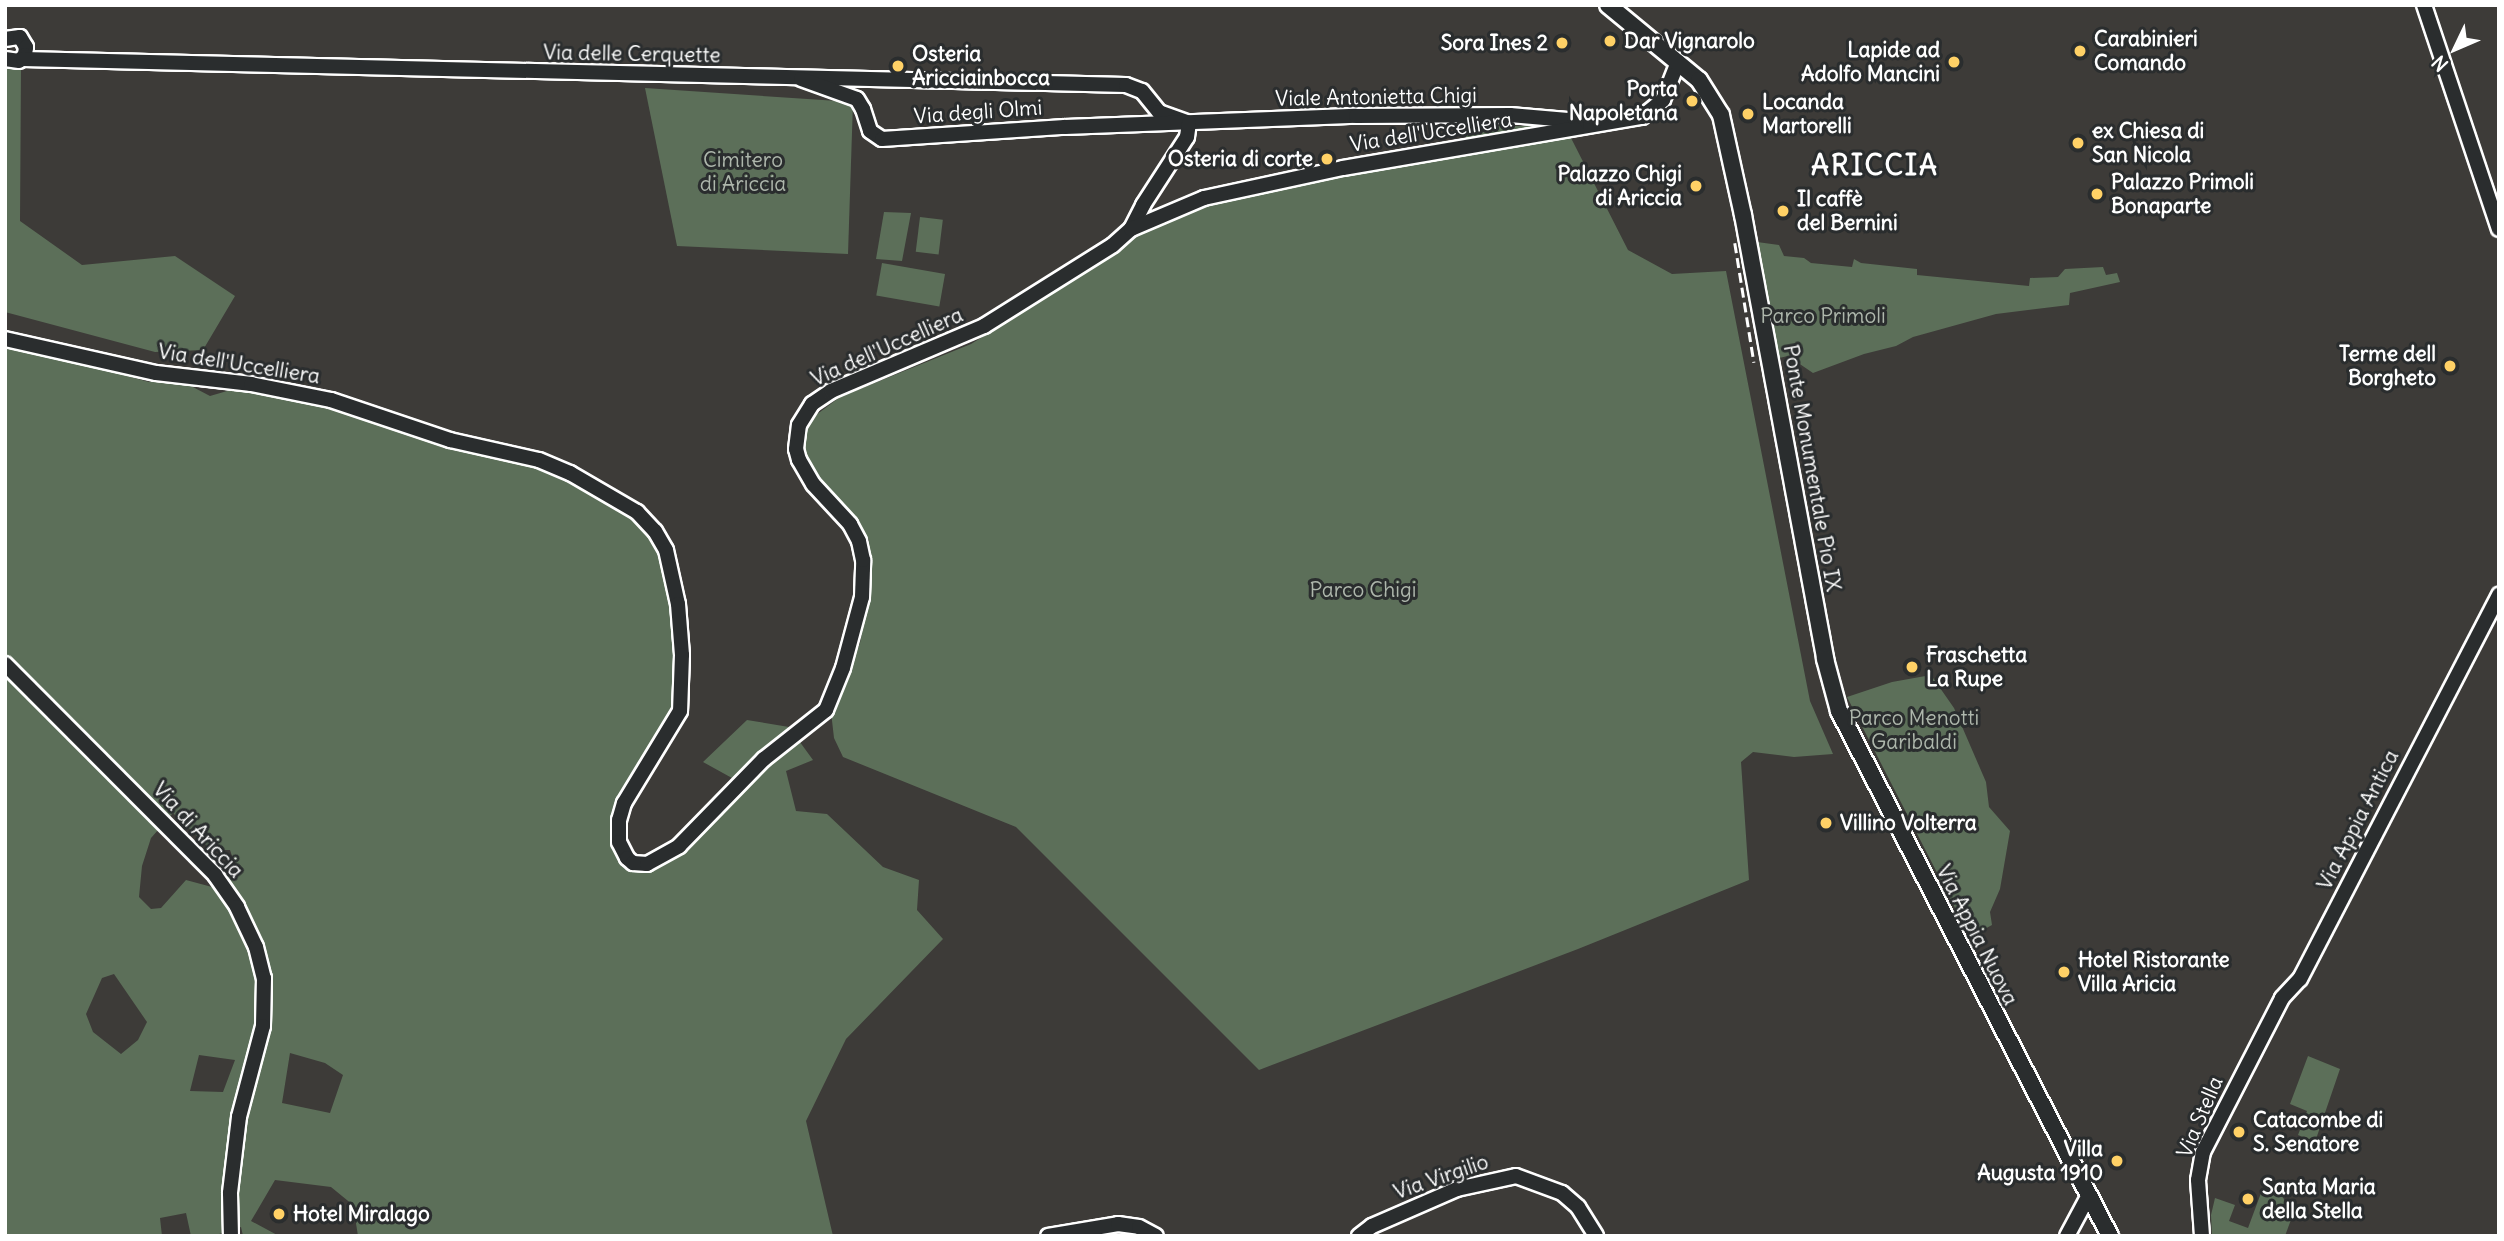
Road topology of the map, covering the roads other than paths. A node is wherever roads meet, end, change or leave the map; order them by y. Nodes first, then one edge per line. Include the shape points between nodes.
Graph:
1 (1608, 5) edge
2 (2424, 5) edge
3 (5, 39) edge
4 (25, 43) junction
5 (5, 59) edge
6 (23, 59) junction
7 (1675, 59) junction
8 (62, 61) junction
9 (800, 79) junction
10 (1532, 116) junction
11 (1189, 123) junction
12 (1605, 124) junction
13 (1534, 137) junction
14 (1131, 229) junction
15 (2499, 229) edge
16 (5, 339) edge
17 (2499, 595) edge
18 (1823, 646) joint
19 (5, 664) edge
20 (2249, 1059) joint
21 (2089, 1195) junction
22 (2107, 1230) edge
23 (2069, 1232) edge
24 (1361, 1234) edge
25 (231, 1236) edge
26 (1048, 1236) edge
27 (1156, 1236) edge
28 (1596, 1236) edge
29 (2202, 1236) edge

1 - 7 main road
2 - 15 street
3 - 4 street, Via delle Cerquette via 16,36
4 - 6 street
4 - 8 street, Via delle Cerquette
5 - 6 street, Via delle Cerquette
6 - 8 street, Via delle Cerquette
7 - 12 street, Via dell'Uccelliera via 1663,100 1655,110
7 - 18 main road, Ponte Monumentale Pio IX via 1699,80 1716,104 1744,215
8 - 9 street, Via delle Cerquette
9 - 11 street, Via delle Cerquette via 1126,85 1142,91 1159,111
9 - 11 street, Via degli Olmi via 857,99 870,131 879,139
10 - 11 street, Viale Antonietta Chigi via 1359,116
10 - 12 street, Viale Antonietta Chigi
10 - 13 street via 1541,130
11 - 14 street via 1187,137
12 - 13 street, Via dell'Uccelliera
13 - 14 street, Via dell'Uccelliera via 1275,180 1204,198
14 - 16 street, Via dell'Uccelliera via 984,326 831,391 805,413 797,436 799,460 813,484 850,524 863,560 862,597 843,668 826,710 764,759 679,846 644,864 629,860 622,850 619,820 624,803 680,711 682,655 678,604 666,550 637,512 539,460 450,440 331,401 251,384 156,373
17 - 20 street, Via Appia Antica via 2300,979 2282,998
18 - 21 main road, Via Appia Nuova via 1849,733
19 - 25 street, Via di Ariccia via 210,868 232,898 256,947 264,978 264,1016 239,1117 230,1192
20 - 29 street, Via Stella via 2200,1162
21 - 22 main road, Via Appia Nuova
21 - 23 street
22 - 23 street via 2089,1219
24 - 28 street, Via Virgilio via 1457,1189 1516,1176 1567,1196
26 - 27 street via 1118,1224 1145,1228

